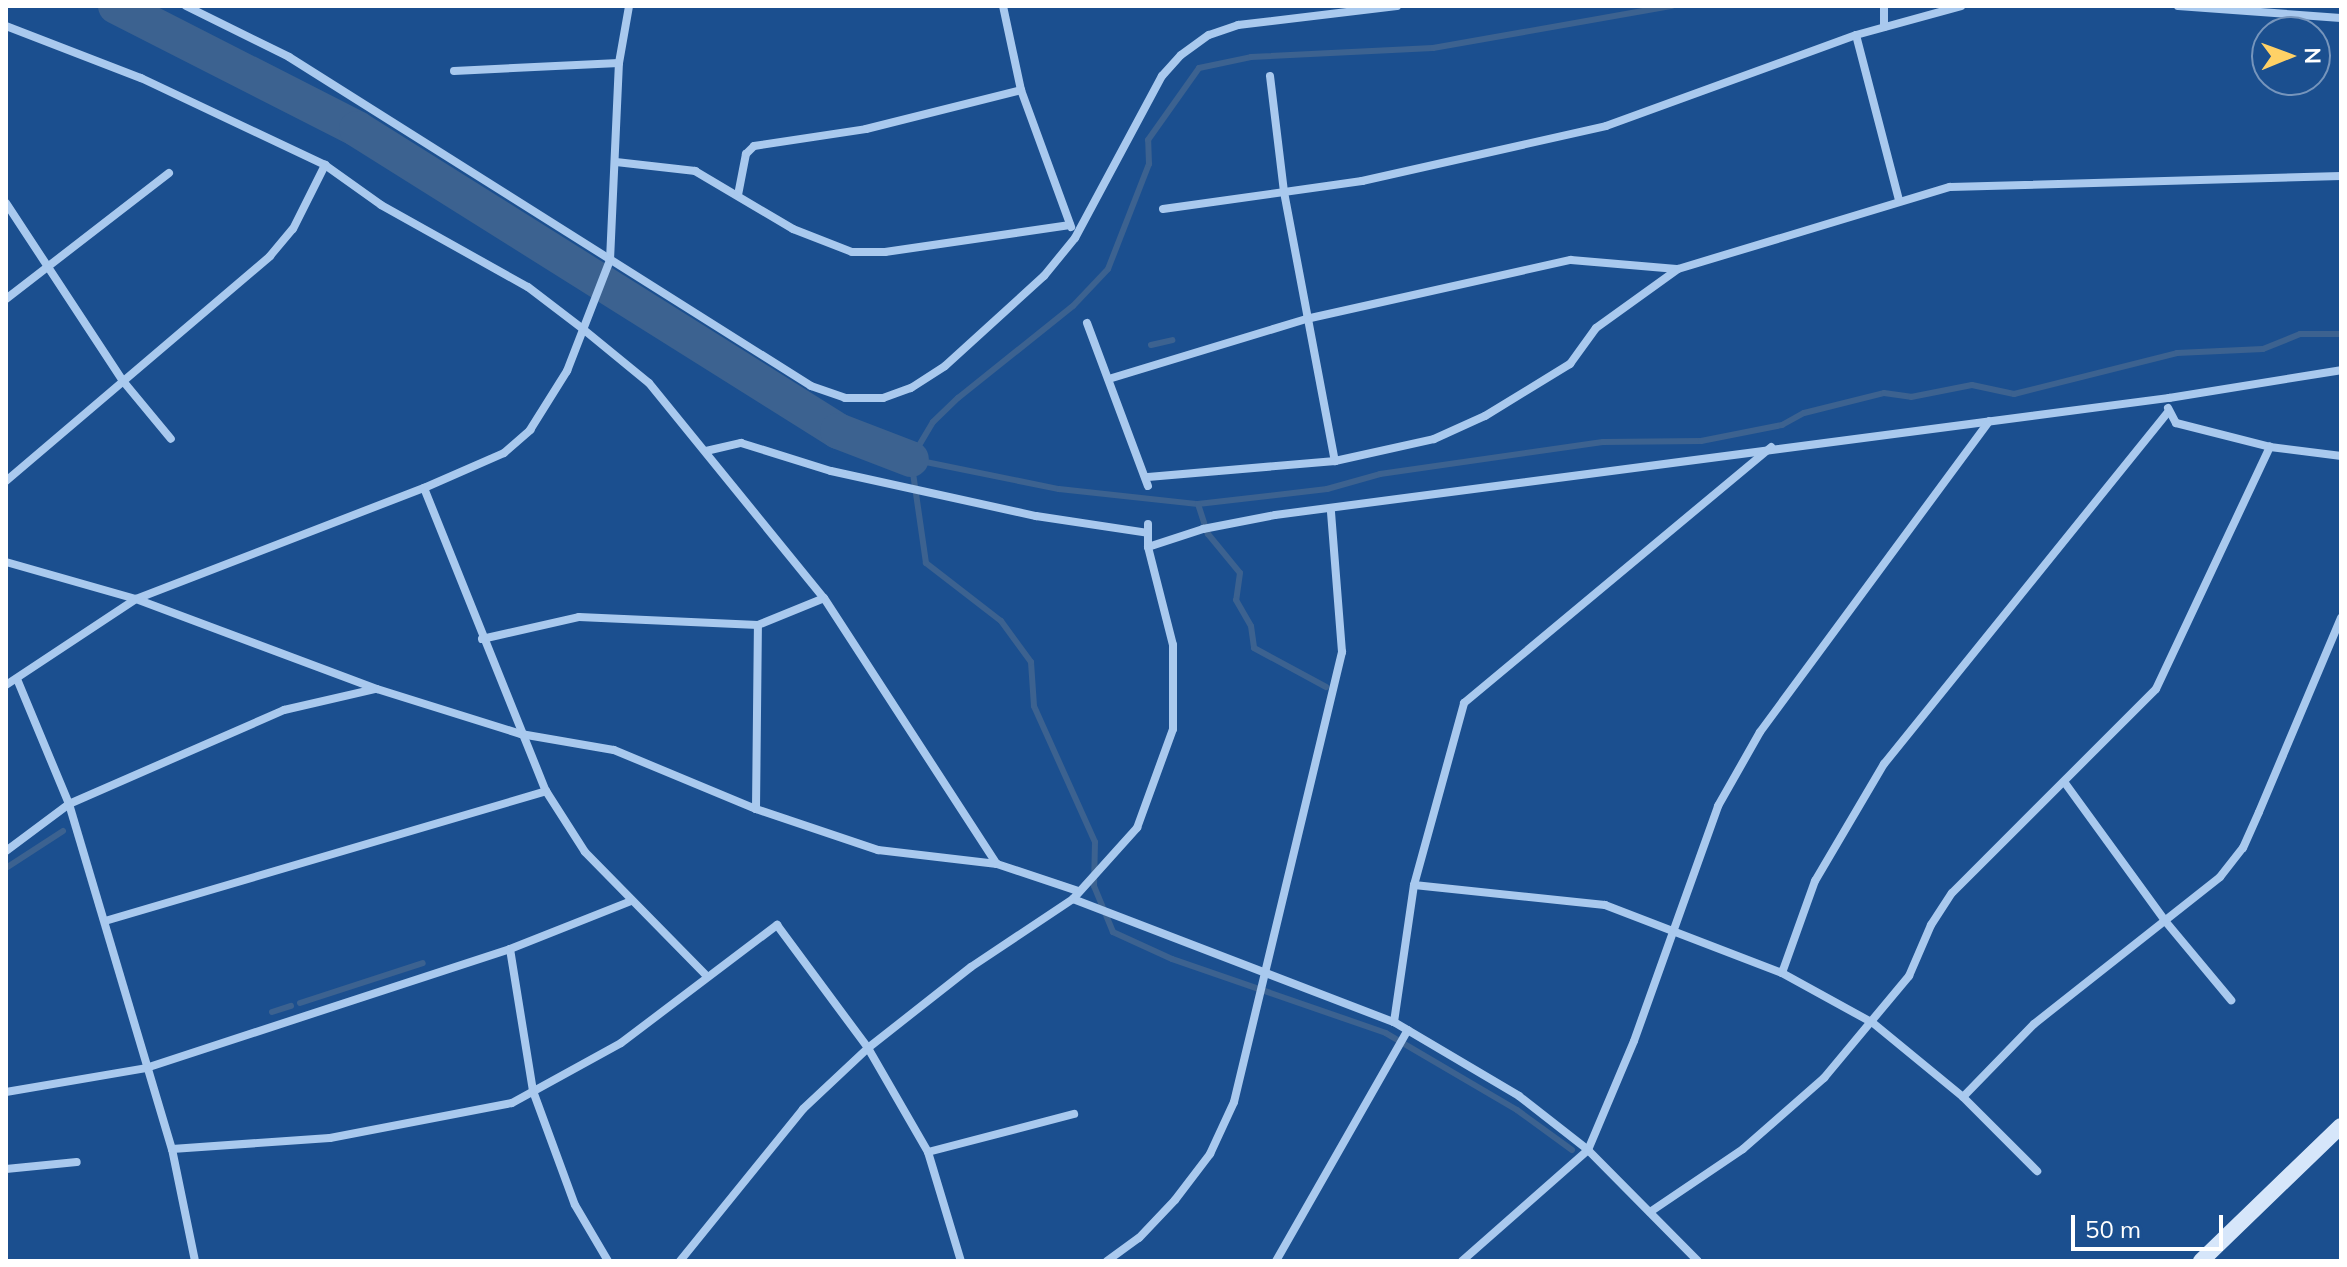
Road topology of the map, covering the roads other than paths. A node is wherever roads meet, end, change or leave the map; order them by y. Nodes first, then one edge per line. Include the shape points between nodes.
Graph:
1 (186, 6) edge
2 (629, 6) edge
3 (1003, 6) edge
4 (1397, 6) edge
5 (1884, 6) edge
6 (1961, 6) edge
7 (2178, 6) edge
8 (2341, 18) edge
9 (6, 26) edge
10 (1884, 27) junction
11 (1856, 35) junction
12 (619, 63) junction
13 (454, 71) dead end
14 (1270, 76) dead end
15 (1021, 90) junction
16 (616, 162) junction
17 (325, 165) junction
18 (169, 173) dead end
19 (2341, 176) edge
20 (1284, 192) junction
21 (738, 195) junction
22 (1899, 200) junction
23 (6, 203) edge
24 (1163, 209) dead end
25 (1070, 225) junction
26 (1075, 238) junction
27 (610, 260) junction
28 (1678, 269) junction
29 (47, 271) junction
30 (6, 299) edge
31 (1306, 319) junction
32 (1087, 323) dead end
33 (583, 329) junction
34 (2341, 370) edge
35 (1112, 378) junction
36 (123, 381) junction
37 (2169, 398) junction
38 (2168, 412) junction
39 (1989, 421) junction
40 (171, 439) dead end
41 (1772, 447) junction
42 (2270, 447) junction
43 (706, 451) junction
44 (2341, 456) edge
45 (1335, 461) junction
46 (6, 481) edge
47 (424, 488) junction
48 (1331, 511) junction
49 (1148, 547) junction
50 (6, 562) edge
51 (824, 598) junction
52 (136, 599) junction
53 (2341, 618) edge
54 (758, 625) junction
55 (482, 639) junction
56 (17, 679) junction
57 (6, 685) edge
58 (377, 689) junction
59 (521, 734) junction
60 (2065, 783) junction
61 (546, 791) junction
62 (69, 804) junction
63 (756, 809) junction
64 (6, 851) edge
65 (997, 864) junction
66 (1414, 885) junction
67 (1075, 895) junction
68 (631, 901) junction
69 (105, 921) junction
70 (2166, 922) junction
71 (1672, 929) junction
72 (510, 949) junction
73 (1264, 970) junction
74 (1782, 973) junction
75 (705, 974) junction
76 (2231, 1000) dead end
77 (1394, 1022) junction
78 (1873, 1023) junction
79 (1408, 1030) junction
80 (868, 1048) junction
81 (146, 1068) junction
82 (533, 1091) junction
83 (6, 1092) edge
84 (1963, 1097) junction
85 (1074, 1114) dead end
86 (2341, 1126) edge
87 (172, 1149) junction
88 (1588, 1150) junction
89 (928, 1152) junction
90 (77, 1162) dead end
91 (6, 1169) edge
92 (2037, 1171) dead end
93 (1650, 1212) junction
94 (1692, 1259) edge
95 (195, 1261) edge
96 (608, 1261) edge
97 (680, 1261) edge
98 (961, 1261) edge
99 (1107, 1261) edge
100 (1276, 1261) edge
101 (1462, 1261) edge
102 (2201, 1261) edge

1 - 27 street via 289,57
2 - 12 street
3 - 15 street
4 - 26 street via 1238,25 1209,35 1181,55 1162,76
5 - 10 street
6 - 10 street
7 - 8 street
9 - 17 street via 141,78
10 - 11 street
11 - 20 street via 1606,126 1362,181
11 - 22 street
12 - 13 street
12 - 16 street
14 - 20 street
15 - 21 street via 866,129 754,146 746,154
15 - 25 street
16 - 21 street via 695,171
16 - 27 street
17 - 33 street via 381,205 528,287
17 - 36 street via 283,243
18 - 29 street
19 - 22 street via 1950,187
20 - 24 street
20 - 31 street
21 - 25 street via 803,234 852,252 885,252
22 - 28 street
23 - 29 street
25 - 26 street
26 - 27 street via 1044,276 945,366 883,398 845,398 811,386
27 - 33 street
28 - 31 street via 1571,260
28 - 45 street via 1596,328 1570,364 1485,416 1434,439
29 - 30 street
29 - 36 street
31 - 35 street
31 - 45 street
32 - 35 street
33 - 43 street via 649,383
33 - 47 street via 552,401 530,430 504,453
34 - 37 street
35 - 45 street via 1148,482
36 - 40 street
36 - 46 street
37 - 38 street
37 - 39 street
38 - 42 street via 2176,423
38 - 74 street via 1884,764 1815,881
39 - 41 street
39 - 71 street via 1760,732 1718,806
41 - 48 street
41 - 66 street via 1470,695 1460,713
42 - 44 street
42 - 60 street via 2156,689
43 - 49 street via 749,444 831,471 1036,516 1148,529
43 - 51 street
47 - 52 street
47 - 55 street
48 - 49 street via 1203,529
48 - 73 street via 1342,652
49 - 67 street via 1173,645 1173,729 1137,828
50 - 52 street
51 - 54 street
51 - 65 street
52 - 56 street
52 - 58 street
53 - 70 street via 2243,848 2220,877
54 - 55 street via 579,617
54 - 63 street
55 - 59 street
56 - 57 street
56 - 62 street
58 - 59 street
58 - 62 street via 284,710
59 - 61 street
59 - 63 street via 614,750
60 - 70 street
60 - 78 street via 1946,901 1909,976
61 - 68 street via 585,852
61 - 69 street
62 - 64 street
62 - 69 street
63 - 65 street via 878,850
65 - 67 street
66 - 71 street via 1553,896 1605,905
66 - 77 street
67 - 73 street
67 - 80 street
68 - 72 street
68 - 75 street
69 - 81 street
70 - 76 street
70 - 84 street via 2034,1024
71 - 74 street
71 - 88 street via 1634,1041
72 - 81 street
72 - 82 street
73 - 77 street
73 - 99 street via 1234,1102 1210,1154 1139,1238
74 - 78 street
75 - 80 street via 771,926 782,927
75 - 82 street via 621,1043
77 - 79 street
78 - 84 street
78 - 93 street via 1784,1117
79 - 88 street via 1519,1096
79 - 100 street
80 - 89 street
80 - 97 street via 803,1109
81 - 83 street
81 - 87 street
82 - 87 street via 484,1111 401,1127
82 - 96 street via 575,1205
84 - 92 street
85 - 89 street
86 - 102 main road
87 - 95 street
88 - 93 street
88 - 101 street
89 - 98 street
90 - 91 street
93 - 94 street

